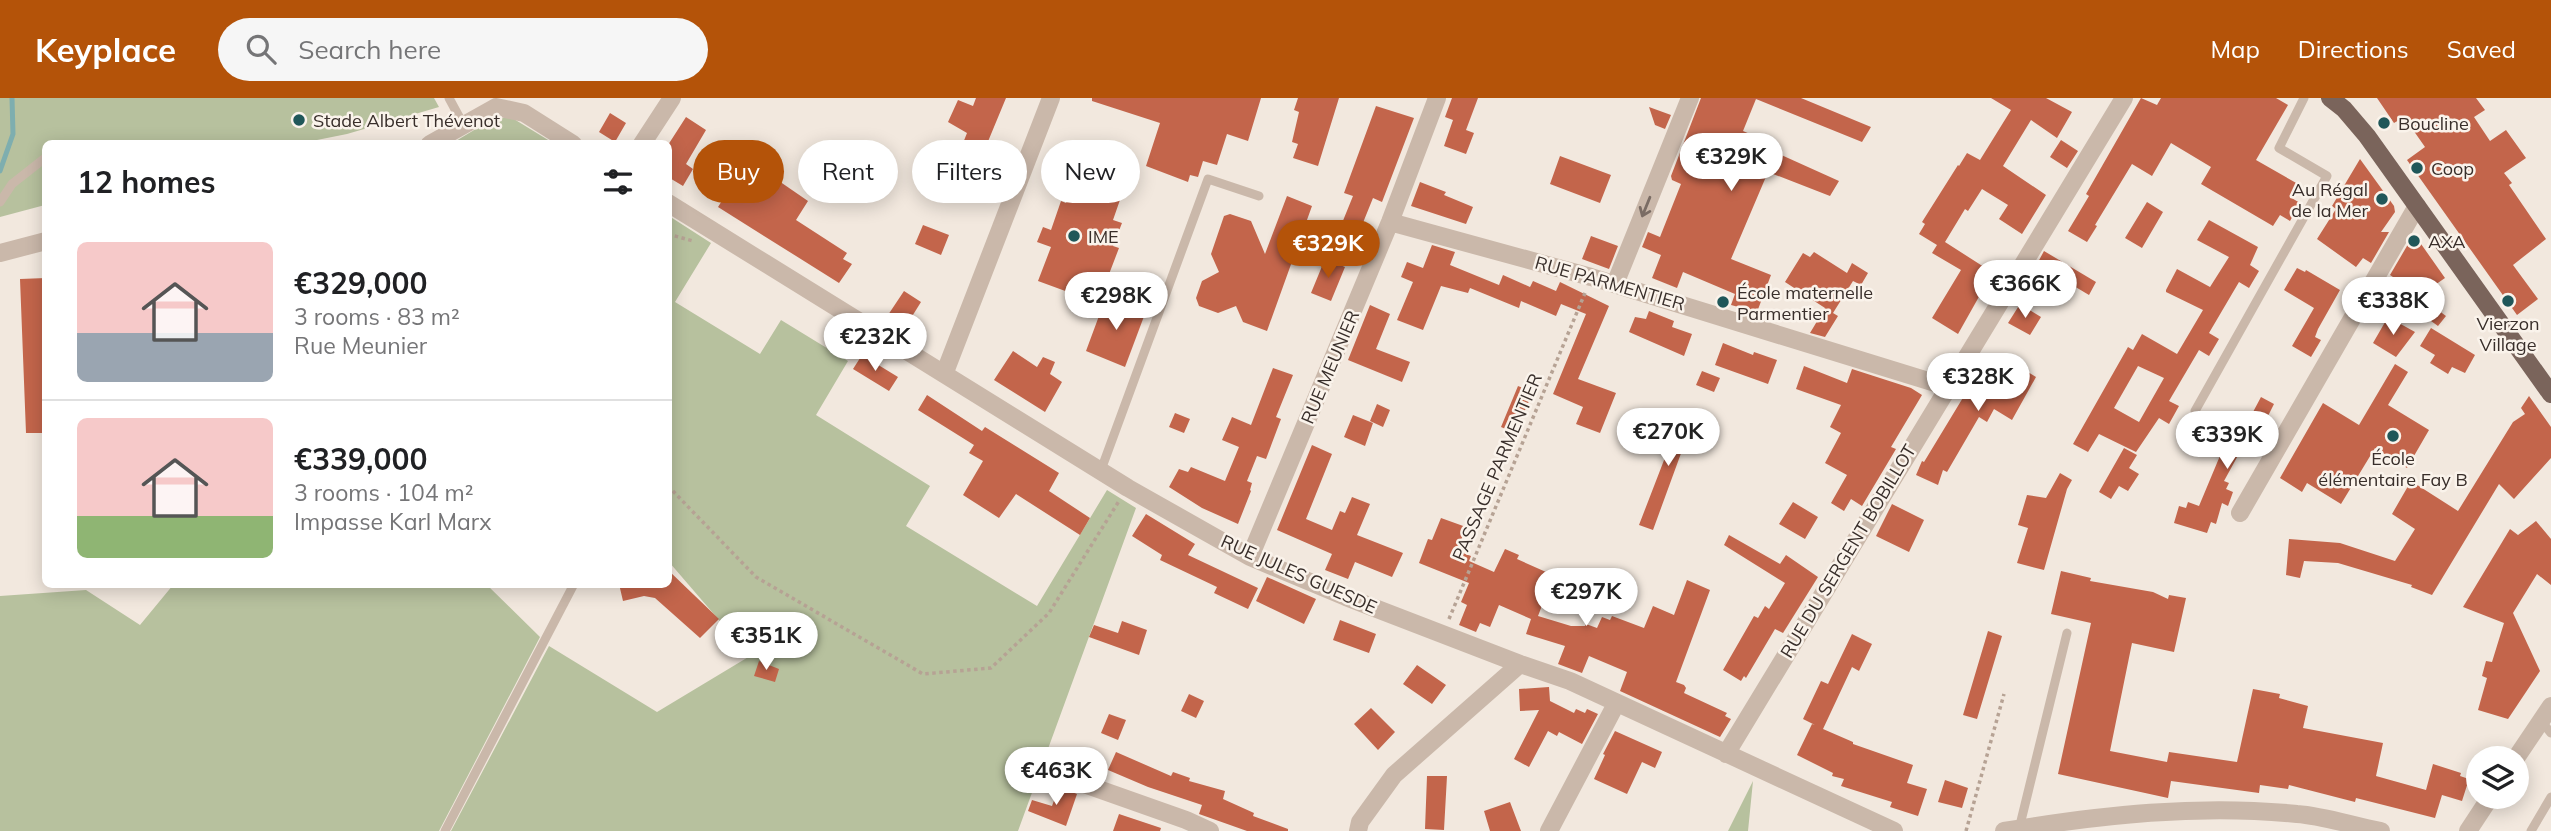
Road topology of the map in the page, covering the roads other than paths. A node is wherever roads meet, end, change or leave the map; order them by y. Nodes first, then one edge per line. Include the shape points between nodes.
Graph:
1 (449, 98) edge
2 (672, 98) edge
3 (1051, 98) edge
4 (1437, 98) edge
5 (1690, 98) edge
6 (2124, 98) edge
7 (2304, 98) edge
8 (2330, 98) edge
9 (463, 124) junction
10 (437, 140) edge
11 (567, 140) edge
12 (645, 140) edge
13 (42, 160) edge
14 (1259, 196) dead end
15 (0, 202) edge
16 (672, 205) edge
17 (2417, 206) junction
18 (1390, 222) junction
19 (42, 242) edge
20 (0, 253) edge
21 (1615, 284) junction
22 (945, 372) junction
23 (1948, 387) junction
24 (2551, 394) edge
25 (2195, 411) dead end
26 (1101, 470) junction
27 (2239, 513) dead end
28 (1250, 557) junction
29 (572, 588) edge
30 (2067, 632) dead end
31 (1520, 664) junction
32 (1616, 704) junction
33 (2548, 720) edge
34 (2526, 746) edge
35 (1726, 754) junction
36 (1053, 773) dead end
37 (2551, 797) edge
38 (2482, 809) edge
39 (2011, 830) edge
40 (445, 831) edge
41 (1210, 831) edge
42 (1358, 831) edge
43 (1549, 831) edge
44 (1894, 831) edge
45 (2381, 831) edge
46 (2468, 831) edge
47 (2530, 831) edge

1 - 9 lane
2 - 12 street
3 - 22 street
4 - 18 street, RUE MEUNIER
5 -> 21 street
6 - 23 street, RUE DU SERGENT BOBILLOT
7 - 25 lane via 2279,148 2326,176
8 - 17 main road via 2355,121
9 - 10 street
9 - 11 street via 496,107 524,113
13 - 15 lane via 12,184
14 - 26 lane via 1208,179
16 - 22 street, RUE JULES GUESDE
17 - 24 main road
17 - 27 street
18 - 21 street, RUE PARMENTIER
18 - 28 street, RUE MEUNIER
19 - 20 street
21 - 23 street, RUE PARMENTIER
22 - 26 street, RUE JULES GUESDE
23 - 35 street, RUE DU SERGENT BOBILLOT
26 - 28 street, RUE JULES GUESDE
28 - 31 street, RUE JULES GUESDE
29 - 40 lane
30 - 39 lane
31 - 32 street, RUE JULES GUESDE via 1570,681
31 - 42 street via 1394,775
32 - 35 street, RUE JULES GUESDE
32 - 43 street
33 - 34 street
35 - 44 street, RUE JULES GUESDE
36 - 41 street
37 - 47 lane
38 - 46 street
39 - 45 street via 2089,817 2230,809 2301,814

